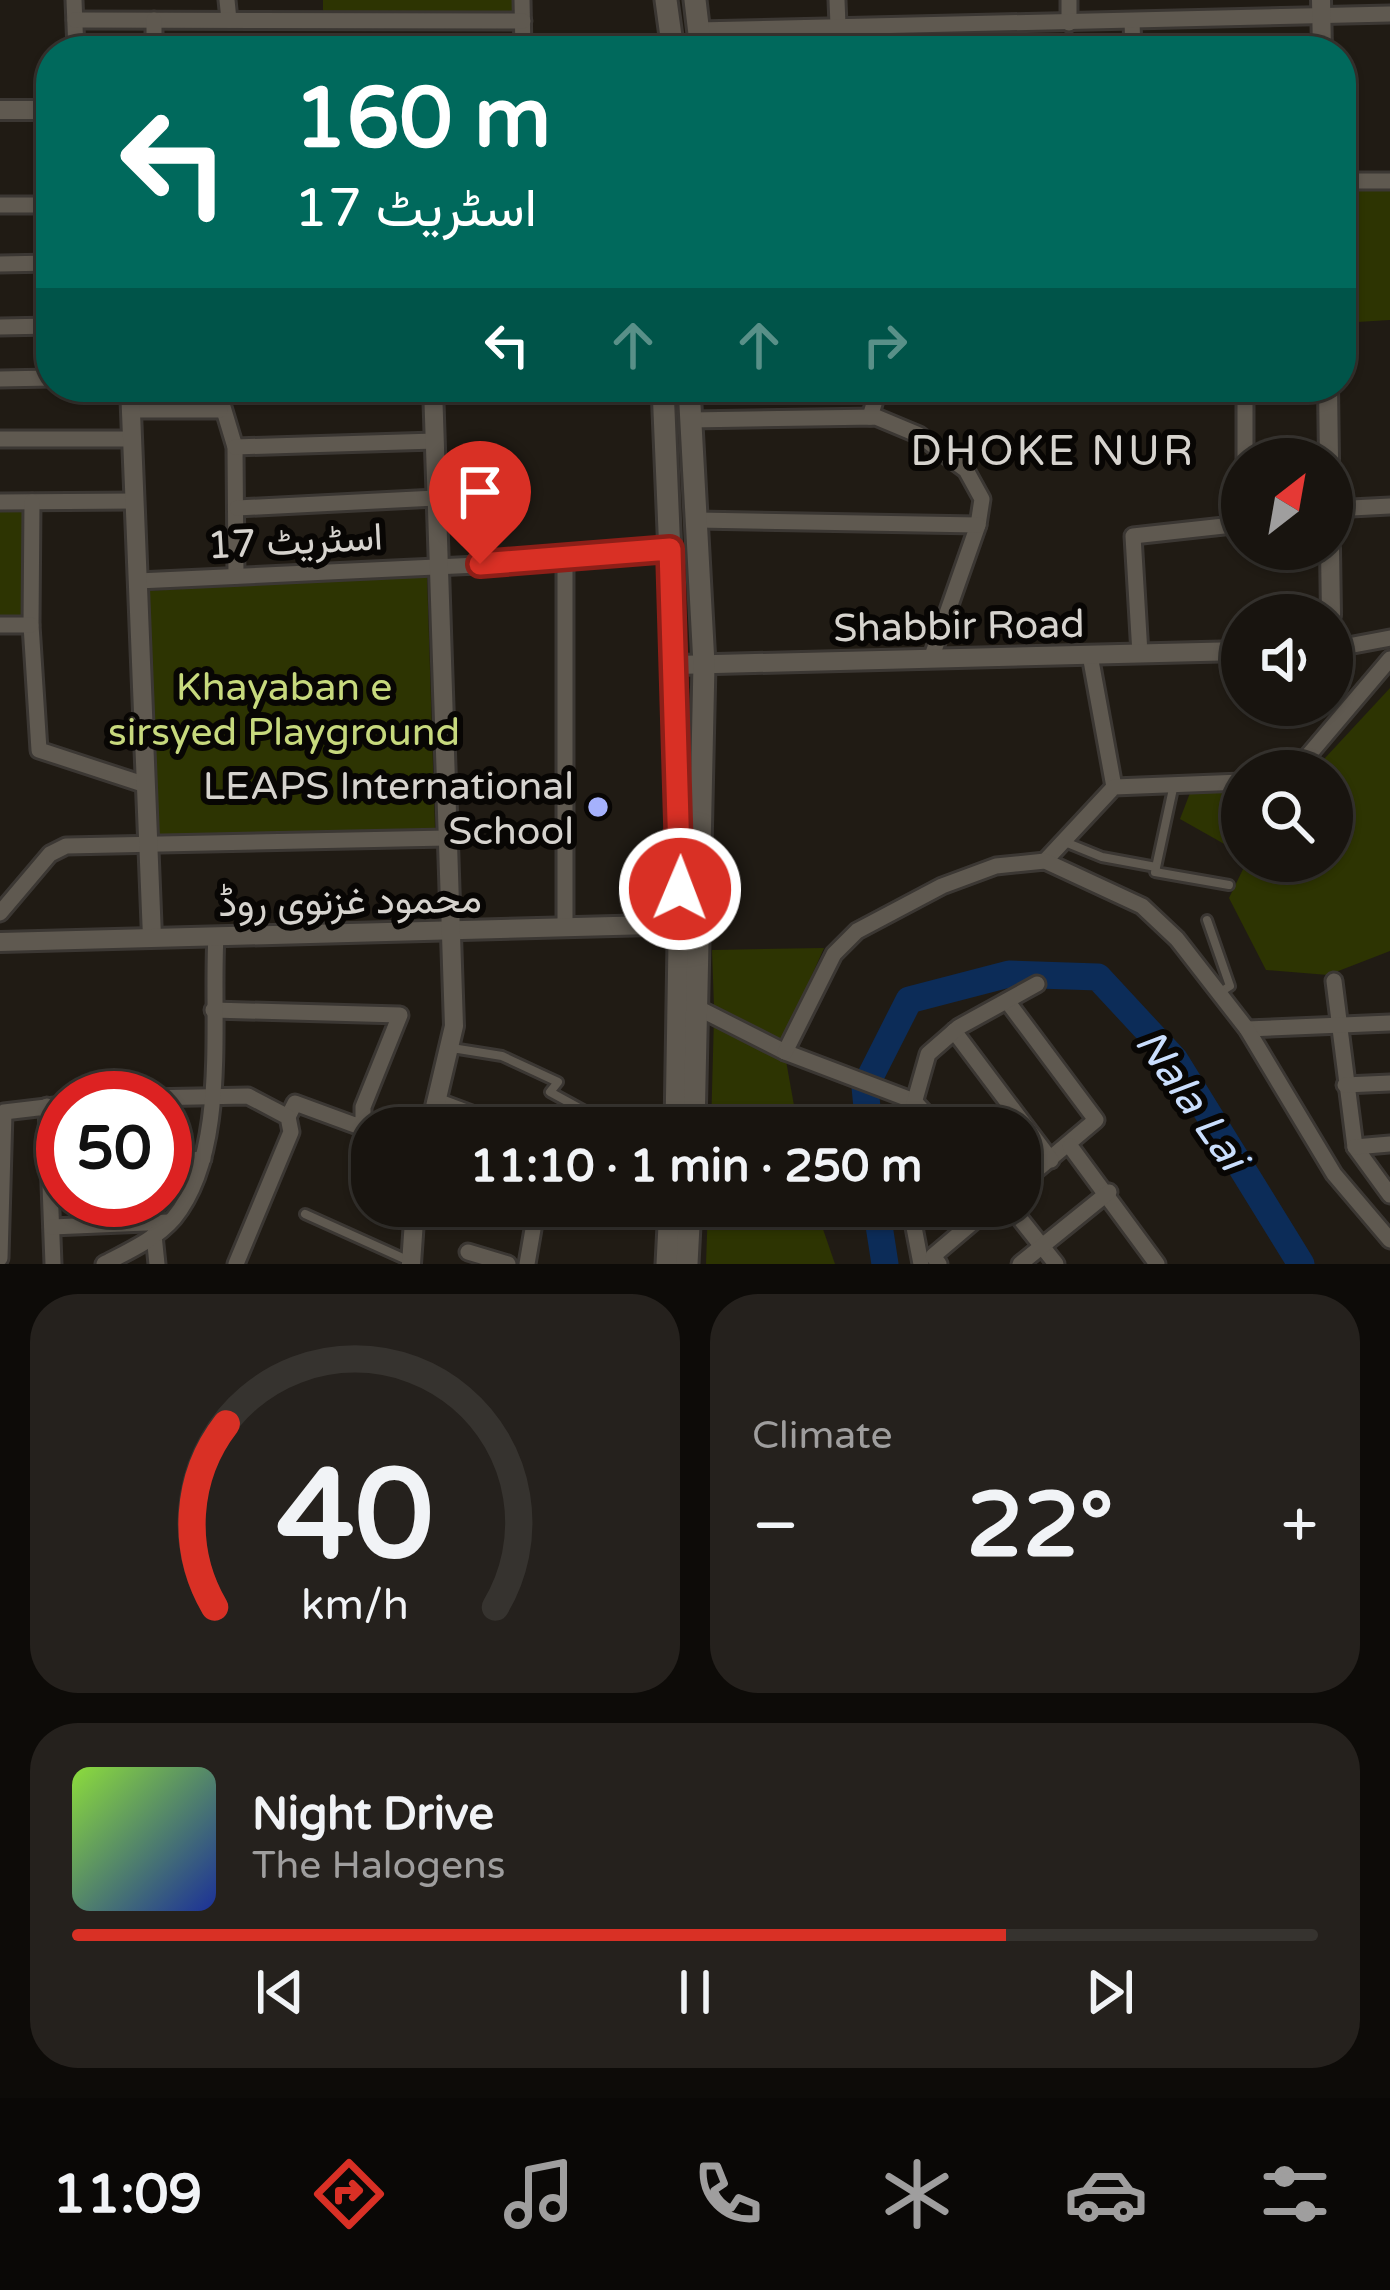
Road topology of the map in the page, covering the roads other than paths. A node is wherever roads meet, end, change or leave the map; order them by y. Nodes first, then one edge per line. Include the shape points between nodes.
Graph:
1 (74, 0) edge
2 (227, 0) edge
3 (322, 0) edge
4 (523, 0) edge
5 (666, 0) edge
6 (694, 0) edge
7 (837, 0) edge
8 (1069, 0) edge
9 (1321, 8) edge
10 (1390, 14) edge
11 (75, 20) junction
12 (154, 20) junction
13 (229, 20) junction
14 (323, 20) junction
15 (523, 21) junction
16 (1132, 21) junction
17 (1069, 22) junction
18 (838, 28) junction
19 (76, 36) edge
20 (154, 36) edge
21 (523, 36) edge
22 (671, 36) edge
23 (699, 36) edge
24 (753, 36) edge
25 (838, 36) edge
26 (1132, 36) edge
27 (0, 110) edge
28 (36, 110) edge
29 (1356, 181) edge
30 (1390, 181) edge
31 (36, 205) edge
32 (0, 206) edge
33 (36, 263) edge
34 (0, 264) edge
35 (36, 326) edge
36 (0, 327) edge
37 (36, 378) edge
38 (0, 379) edge
39 (131, 402) edge
40 (219, 402) edge
41 (434, 402) edge
42 (664, 402) edge
43 (689, 402) edge
44 (874, 402) edge
45 (1245, 402) edge
46 (1328, 402) edge
47 (131, 410) junction
48 (220, 410) junction
49 (870, 417) junction
50 (690, 420) junction
51 (1245, 438) edge
52 (1329, 438) edge
53 (0, 439) edge
54 (132, 439) junction
55 (435, 441) junction
56 (235, 447) junction
57 (436, 498) junction
58 (135, 501) junction
59 (0, 502) edge
60 (32, 502) junction
61 (1390, 506) edge
62 (237, 508) junction
63 (1353, 508) edge
64 (697, 520) junction
65 (977, 525) junction
66 (1221, 526) edge
67 (670, 549) junction
68 (565, 560) junction
69 (438, 566) junction
70 (236, 576) junction
71 (138, 581) junction
72 (0, 625) edge
73 (31, 625) junction
74 (1390, 638) edge
75 (1353, 645) edge
76 (1221, 652) edge
77 (1140, 654) junction
78 (1090, 655) junction
79 (932, 658) junction
80 (1390, 659) edge
81 (677, 664) junction
82 (704, 664) junction
83 (1313, 750) edge
84 (1221, 782) edge
85 (1174, 783) junction
86 (146, 785) junction
87 (1114, 787) junction
88 (447, 838) junction
89 (1064, 841) junction
90 (148, 846) junction
91 (1045, 861) junction
92 (1156, 867) junction
93 (1229, 884) dead end
94 (0, 914) edge
95 (1207, 920) dead end
96 (690, 924) junction
97 (565, 926) junction
98 (449, 931) junction
99 (216, 936) junction
100 (152, 938) junction
101 (0, 943) edge
102 (1334, 981) dead end
103 (1037, 984) dead end
104 (1218, 994) junction
105 (1007, 1001) junction
106 (700, 1009) junction
107 (213, 1010) junction
108 (1390, 1022) edge
109 (1338, 1027) junction
110 (1247, 1029) junction
111 (954, 1031) junction
112 (450, 1047) junction
113 (789, 1054) junction
114 (1390, 1083) edge
115 (1345, 1085) junction
116 (210, 1094) junction
117 (192, 1095) edge
118 (908, 1099) junction
119 (437, 1101) junction
120 (435, 1107) edge
121 (453, 1107) edge
122 (578, 1107) edge
123 (677, 1107) edge
124 (695, 1107) edge
125 (908, 1107) edge
126 (917, 1107) edge
127 (36, 1108) edge
128 (288, 1118) junction
129 (1390, 1144) edge
130 (1070, 1146) junction
131 (1355, 1147) junction
132 (203, 1160) junction
133 (1051, 1160) junction
134 (192, 1161) edge
135 (1041, 1168) edge
136 (192, 1188) edge
137 (1108, 1192) junction
138 (1390, 1195) edge
139 (305, 1214) dead end
140 (52, 1227) edge
141 (163, 1227) edge
142 (414, 1227) edge
143 (533, 1227) edge
144 (669, 1227) edge
145 (689, 1227) edge
146 (914, 1227) edge
147 (967, 1227) edge
148 (1027, 1227) edge
149 (154, 1235) junction
150 (1390, 1240) edge
151 (1042, 1246) junction
152 (468, 1252) dead end
153 (0, 1258) edge
154 (240, 1263) edge
155 (411, 1263) edge
156 (53, 1264) edge
157 (104, 1264) edge
158 (157, 1264) edge
159 (508, 1264) edge
160 (527, 1264) edge
161 (667, 1264) edge
162 (688, 1264) edge
163 (921, 1264) edge
164 (939, 1264) edge
165 (1020, 1264) edge
166 (1056, 1264) edge
167 (1157, 1264) edge

1 - 11 street
2 - 13 street
3 - 14 street
4 - 15 street
5 - 22 main road
6 - 23 main road
7 - 18 street
8 - 17 street
9 - 10 street
9 - 16 street
11 - 12 street
11 - 19 street
12 - 13 street
12 - 20 street
13 - 14 street
14 - 15 street
15 - 21 street
16 - 17 street
16 - 26 street
17 - 18 street
18 - 24 street
18 - 25 street
27 - 28 street
29 - 30 street
31 - 32 street
33 - 34 street
35 - 36 street
37 - 38 street
39 - 47 street
40 - 48 street
41 - 55 street
42 - 67 main road
43 - 50 main road
44 - 49 street
45 - 51 street
46 - 52 street
47 - 48 street
47 - 54 street
48 - 56 street
49 - 50 street
49 - 65 street via 919,435 966,470 982,500
50 - 64 main road
53 - 54 street
54 - 58 street
55 - 56 street
55 - 57 street
56 - 62 street
57 - 62 street
57 - 69 street
58 - 60 street
58 - 71 street
59 - 60 street
60 - 73 street
61 - 63 street
62 - 70 street
64 - 65 street
64 - 82 main road
65 - 79 street
66 - 77 street via 1133,536
67 - 68 street, اسٹریٹ 17
67 - 81 main road
68 - 69 street, اسٹریٹ 17
68 - 97 street
69 - 70 street, اسٹریٹ 17
69 - 88 street
70 - 71 street, اسٹریٹ 17
71 - 86 street
72 - 73 street
73 - 86 street via 39,750
74 - 75 street
76 - 77 street, Shabbir Road
77 - 78 street, Shabbir Road
78 - 79 street, Shabbir Road
78 - 87 street
79 - 82 street, Shabbir Road
80 - 83 street
81 - 82 street, Shabbir Road
81 - 96 main road
82 - 96 main road
84 - 85 street
85 - 87 street
85 - 92 lane
86 - 90 street
87 - 89 street
88 - 90 street
88 - 98 street
89 - 91 street
89 - 92 lane
90 - 94 street via 66,846
90 - 100 street
91 - 104 street via 1142,906
91 - 113 street via 996,866 941,886 857,931 834,954
92 - 93 lane
95 - 104 lane via 1230,986
96 - 97 street, محمود غزنوی روڈ
96 - 106 main road
96 - 123 main road
97 - 98 street, محمود غزنوی روڈ
98 - 99 street, محمود غزنوی روڈ
98 - 112 street
99 - 100 street, محمود غزنوی روڈ
99 - 107 street
100 - 101 street, محمود غزنوی روڈ
102 - 109 street
103 - 105 street
104 - 110 street
105 - 111 street
105 - 130 street via 1096,1120
106 - 113 street
106 - 124 main road
107 - 116 street
107 - 128 street via 400,1015 363,1107 363,1128 295,1103
108 - 109 street
109 - 110 street
109 - 115 street
110 - 150 street via 1334,1174
111 - 118 street via 928,1054
111 - 133 street
112 - 119 street
112 - 122 lane via 502,1056 558,1082 550,1092
113 - 118 street
114 - 115 street
115 - 131 street
116 - 117 street
116 - 128 street via 248,1096
116 - 132 street
118 - 125 street
118 - 126 street
119 - 120 street
119 - 121 street
127 - 153 street via 4,1112
128 - 154 street via 290,1132
129 - 131 street
130 - 133 street
130 - 137 street
131 - 138 street
132 - 134 street
132 - 136 street
133 - 135 street
137 - 151 street
137 - 167 street
139 - 155 lane
140 - 156 street
141 - 149 street
142 - 155 street
143 - 160 street
144 - 161 main road
145 - 162 main road
146 - 163 street
147 - 164 street via 933,1256
148 - 151 street
149 - 157 street
149 - 158 street
151 - 165 street
151 - 166 street
152 - 159 street

